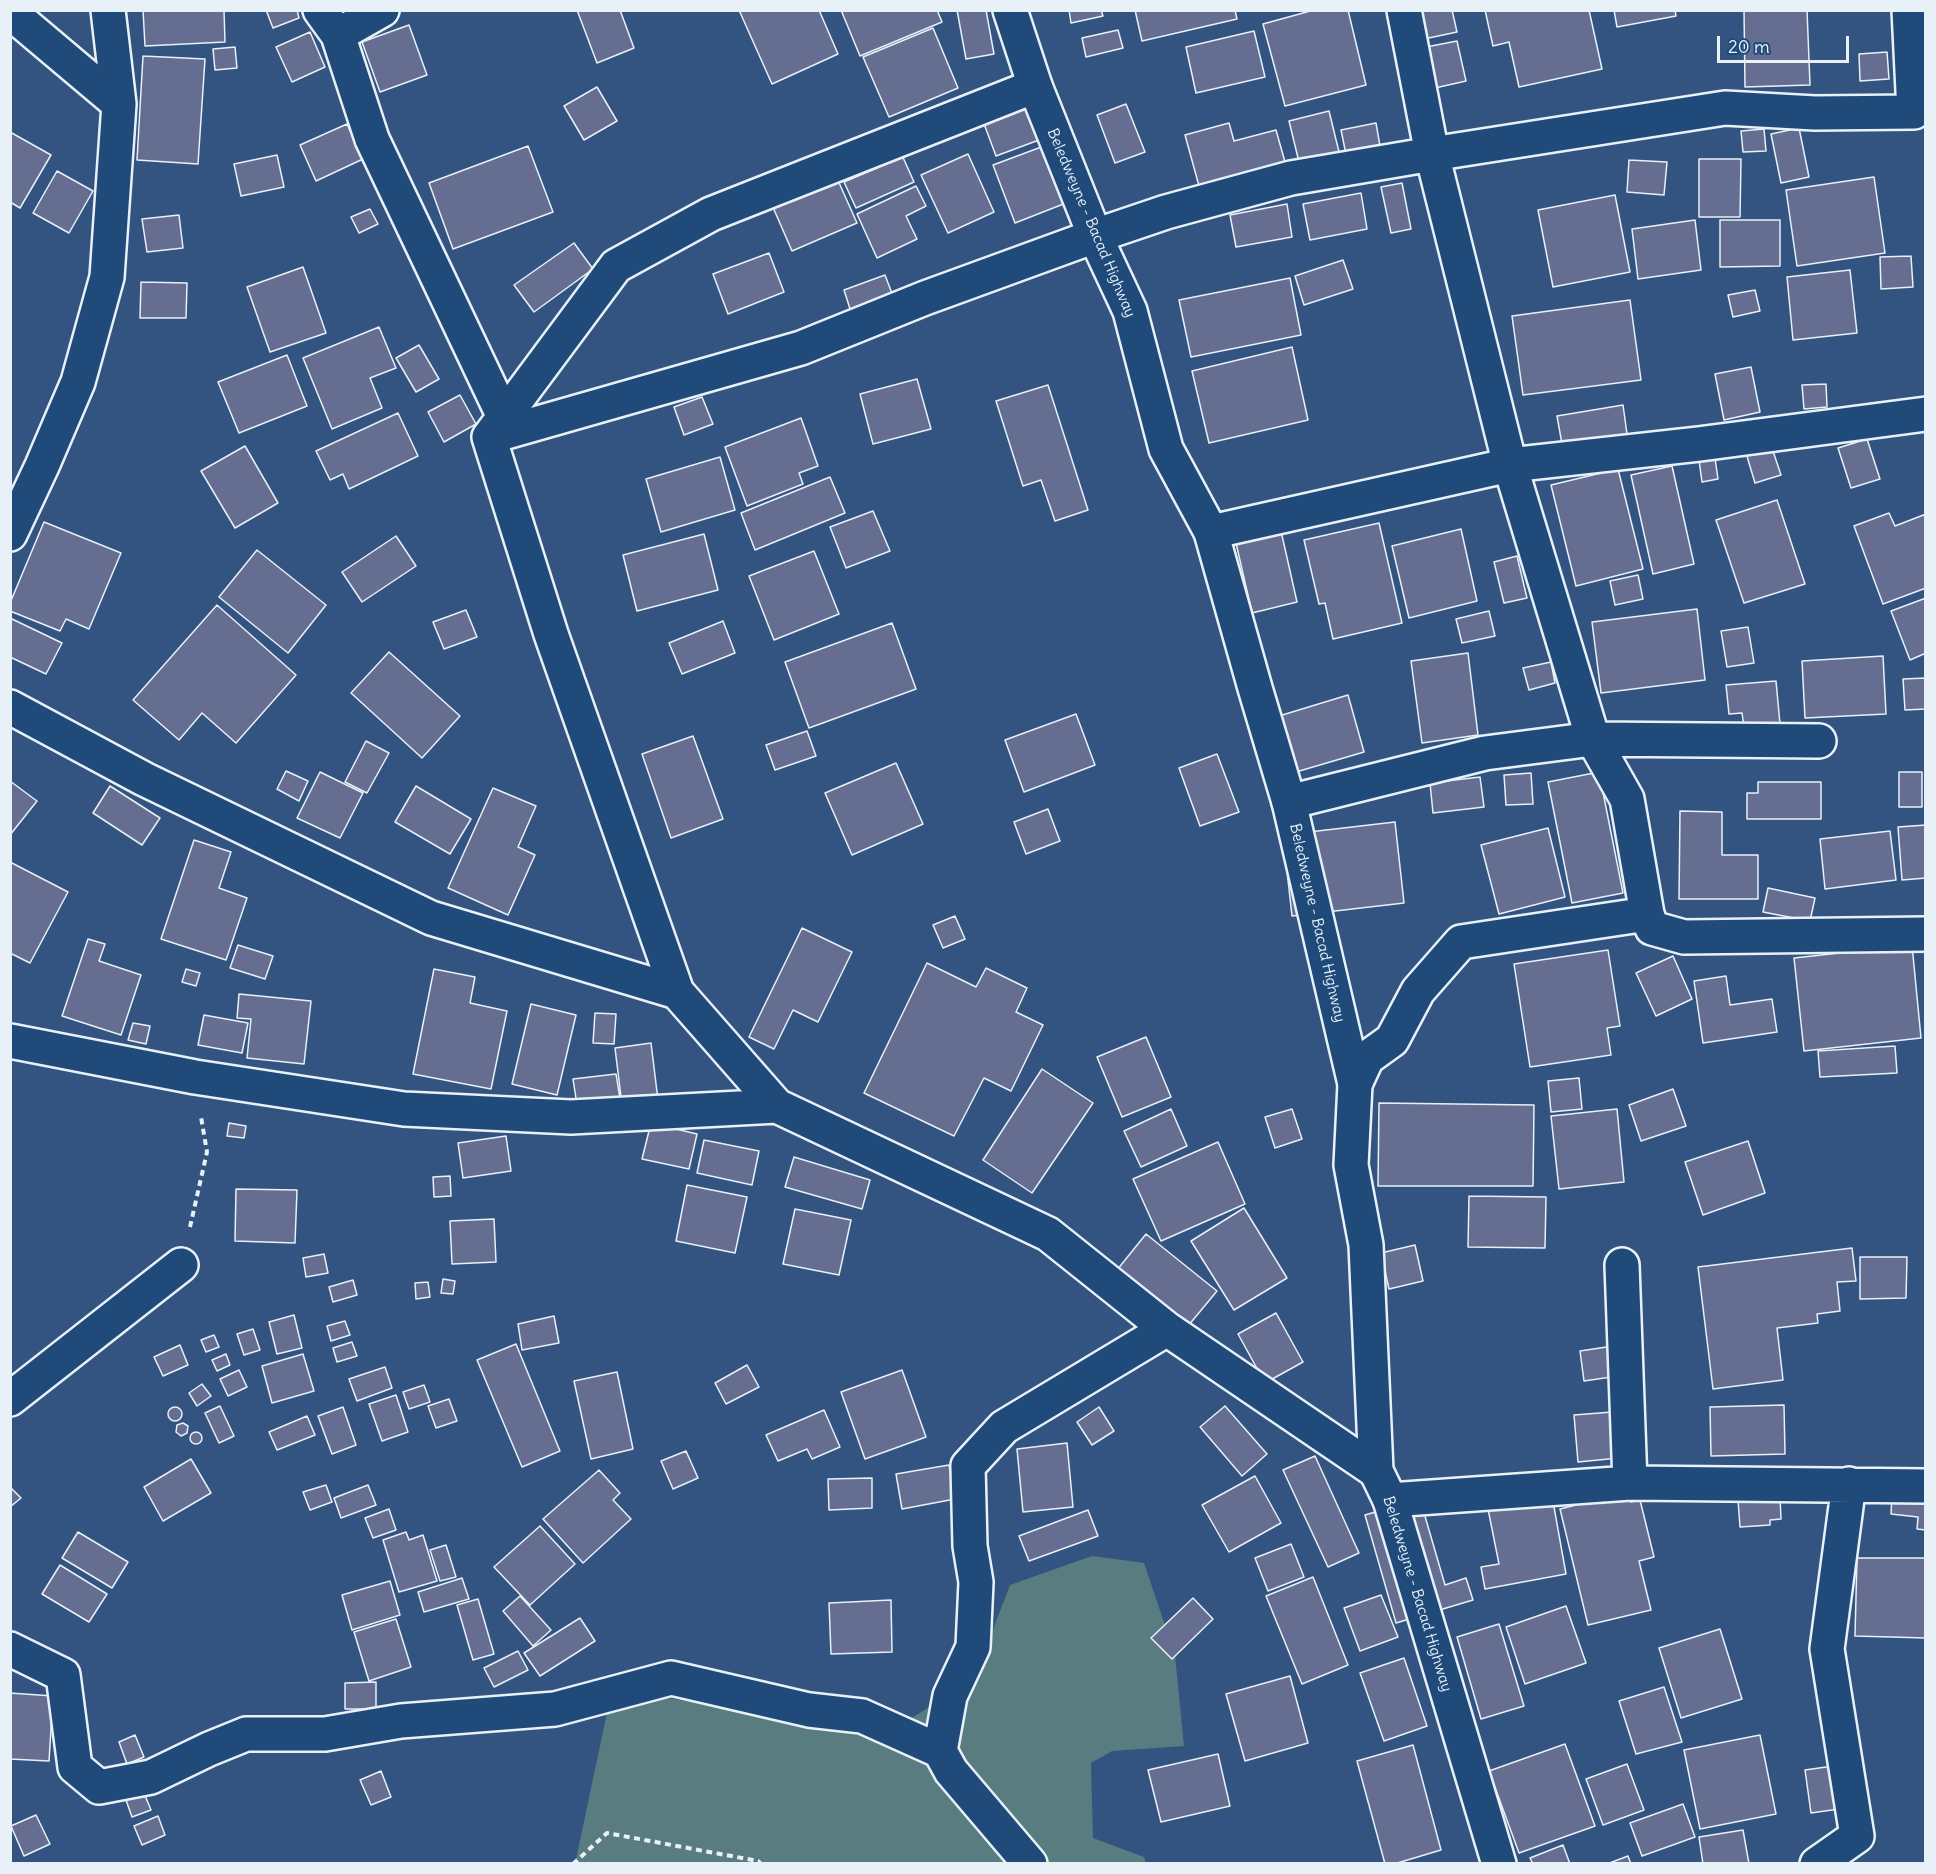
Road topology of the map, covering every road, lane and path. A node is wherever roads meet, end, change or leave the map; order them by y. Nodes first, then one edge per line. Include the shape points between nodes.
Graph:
1 (108, 10) edge
2 (382, 10) edge
3 (1010, 10) edge
4 (1404, 10) edge
5 (1909, 10) edge
6 (10, 12) edge
7 (329, 23) edge
8 (1035, 86) junction
9 (119, 104) junction
10 (1432, 153) junction
11 (1095, 236) junction
12 (1926, 414) edge
13 (497, 427) junction
14 (1510, 465) junction
15 (1211, 532) junction
16 (10, 534) edge
17 (10, 707) edge
18 (1593, 739) junction
19 (1819, 741) dead end
20 (1289, 802) junction
21 (1647, 914) junction
22 (1926, 934) edge
23 (677, 992) junction
24 (10, 1041) edge
25 (1355, 1083) junction
26 (777, 1106) junction
27 (207, 1152) dead end
28 (181, 1265) joint
29 (1622, 1265) dead end
30 (1167, 1329) junction
31 (10, 1399) edge
32 (1376, 1471) junction
33 (1629, 1483) junction
34 (1849, 1484) junction
35 (1926, 1486) edge
36 (1390, 1500) junction
37 (10, 1649) edge
38 (940, 1751) junction
39 (573, 1863) edge
40 (760, 1863) edge
41 (1030, 1863) edge
42 (1499, 1863) edge
43 (1817, 1863) edge

1 - 9 street
2 - 7 street
3 - 8 street, Beledweyne - Bacad Highway
4 - 10 street
5 - 10 street via 1914,112 1815,113 1725,108
6 - 9 street
7 - 13 street via 372,139
8 - 11 street, Beledweyne - Bacad Highway
8 - 13 street via 711,214 616,266
9 - 16 street via 107,277 78,382
10 - 11 street via 1291,178
10 - 14 street
11 - 13 street via 801,348
11 - 15 street, Beledweyne - Bacad Highway via 1130,311 1166,449
12 - 14 street
13 - 23 street via 551,634
14 - 15 street
14 - 18 street
15 - 20 street, Beledweyne - Bacad Highway
17 - 23 street via 144,779 431,918
18 - 19 street
18 - 20 street via 1485,753
18 - 21 street via 1627,799
20 - 25 street, Beledweyne - Bacad Highway
21 - 22 street via 1652,928 1684,938
21 - 25 street via 1461,942 1418,991 1392,1040 1367,1058
23 - 26 street
24 - 26 street via 183,1075 404,1109 571,1117
25 - 32 street, Beledweyne - Bacad Highway via 1351,1166 1366,1245
26 - 30 street via 1048,1234
27 - 28 path
28 - 31 street
29 - 33 street
30 - 32 street
30 - 38 street via 1004,1427 968,1466 970,1546 976,1582 973,1647 950,1696
32 - 36 street, Beledweyne - Bacad Highway
33 - 34 street
33 - 36 street
34 - 35 street
34 - 43 street via 1827,1649 1857,1836
36 - 42 street, Beledweyne - Bacad Highway
37 - 38 street via 63,1675 75,1767 99,1787 151,1777 246,1734 325,1734 401,1721 555,1709 671,1678 809,1710 862,1716
38 - 41 street via 951,1771
39 - 40 path via 608,1833

